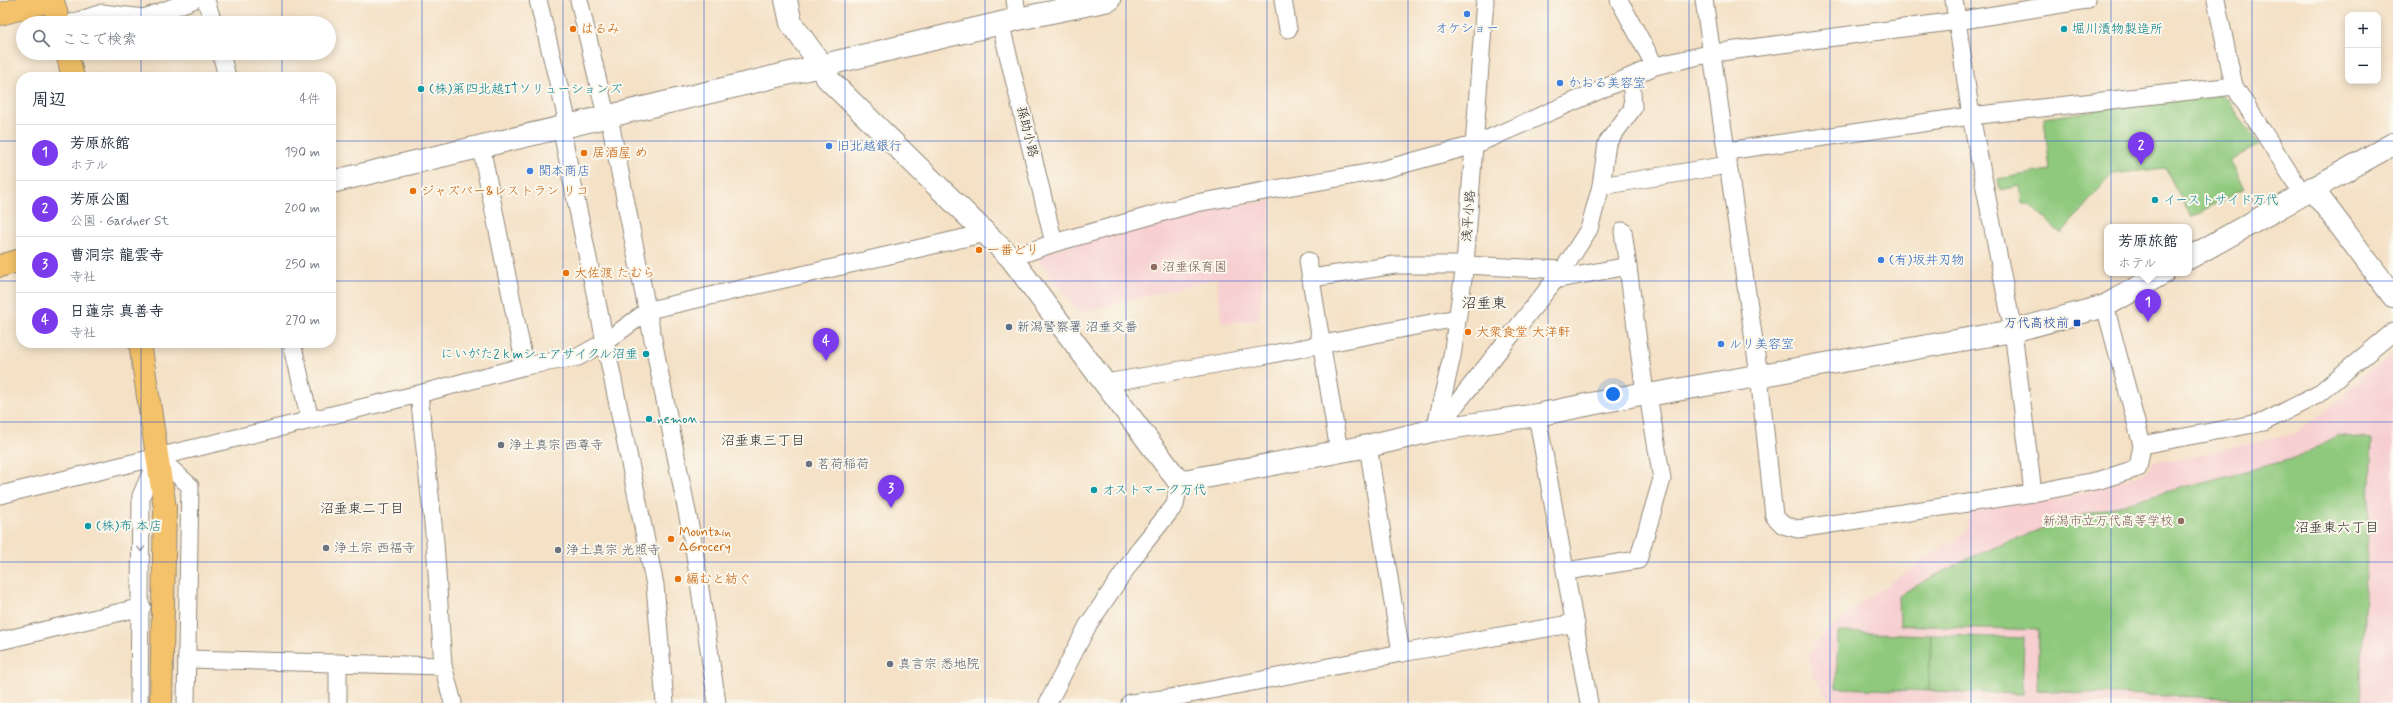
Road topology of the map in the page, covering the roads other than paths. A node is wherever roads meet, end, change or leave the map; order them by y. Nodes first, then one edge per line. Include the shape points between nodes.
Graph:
1 (53, 0) edge
2 (193, 0) edge
3 (206, 0) edge
4 (538, 0) edge
5 (579, 0) edge
6 (786, 0) edge
7 (1109, 0) edge
8 (1283, 0) edge
9 (1485, 0) edge
10 (1619, 0) edge
11 (1704, 0) edge
12 (1954, 0) edge
13 (2086, 0) edge
14 (2216, 0) edge
15 (1016, 10) edge
16 (0, 14) edge
17 (57, 16) edge
18 (93, 16) edge
19 (127, 16) edge
20 (149, 16) edge
21 (211, 16) edge
22 (1957, 21) junction
23 (995, 26) junction
24 (1288, 29) dead end
25 (1713, 53) junction
26 (69, 60) edge
27 (223, 60) edge
28 (822, 66) junction
29 (1655, 66) junction
30 (72, 72) edge
31 (226, 72) edge
32 (1631, 77) junction
33 (2234, 86) junction
34 (1971, 116) junction
35 (609, 117) junction
36 (561, 127) junction
37 (2393, 144) edge
38 (1474, 145) junction
39 (481, 146) junction
40 (1728, 158) junction
41 (336, 181) edge
42 (1601, 186) junction
43 (2307, 190) junction
44 (1623, 231) dead end
45 (986, 233) junction
46 (1054, 243) junction
47 (2192, 256) edge
48 (1011, 258) junction
49 (16, 261) edge
50 (1308, 261) dead end
51 (0, 266) edge
52 (1465, 266) junction
53 (1628, 266) junction
54 (1559, 275) junction
55 (2158, 276) edge
56 (1312, 278) junction
57 (2393, 296) edge
58 (2106, 306) junction
59 (649, 310) junction
60 (1457, 318) junction
61 (2013, 331) junction
62 (2393, 332) edge
63 (605, 342) junction
64 (1322, 343) junction
65 (141, 348) edge
66 (293, 348) edge
67 (525, 366) junction
68 (1759, 375) junction
69 (1106, 383) junction
70 (418, 394) junction
71 (1647, 394) junction
72 (1537, 415) junction
73 (310, 420) junction
74 (1435, 430) junction
75 (2142, 445) junction
76 (1368, 446) junction
77 (1338, 451) junction
78 (158, 457) junction
79 (1179, 482) junction
80 (2033, 493) junction
81 (0, 495) edge
82 (1566, 571) junction
83 (142, 607) junction
84 (1576, 624) junction
85 (0, 642) edge
86 (1401, 652) junction
87 (187, 659) junction
88 (338, 663) junction
89 (443, 666) junction
90 (1170, 701) edge
91 (140, 703) edge
92 (161, 703) edge
93 (186, 703) edge
94 (338, 703) edge
95 (453, 703) edge
96 (665, 703) edge
97 (717, 703) edge
98 (1048, 703) edge
99 (1130, 703) edge
100 (1589, 703) edge

1 - 16 main road
1 - 17 main road
2 - 20 street
3 - 21 street
4 - 36 street via 566,115
5 - 35 street via 604,107
6 - 28 street via 791,22
7 - 15 street
8 - 24 street
9 - 38 street, 浅平小路
10 - 29 street
11 - 25 street
12 - 22 street
13 - 22 street
14 - 33 street
15 - 23 street
18 - 19 street via 102,13
22 - 25 street
22 - 34 street
23 - 28 street
23 - 46 street, 孫助小路 via 1002,30
25 - 29 street
25 - 40 street
26 - 30 main road
27 - 31 street
28 - 35 street
28 - 45 street via 827,78
29 - 32 street
32 - 38 street
32 - 42 street via 1633,108 1607,143
33 - 34 street
33 - 43 street
34 - 40 street
34 - 61 street
35 - 36 street
35 - 59 street
36 - 39 street
36 - 63 street
37 - 43 street
38 - 46 street via 1378,171 1196,204
38 - 52 street, 浅平小路
39 - 41 street
39 - 67 street
40 - 42 street
40 - 68 street
42 - 54 street via 1589,229
43 - 47 street
43 - 57 street
44 - 53 street
45 - 48 street
45 - 59 street
46 - 48 street
48 - 69 street
49 - 51 main road
50 - 56 street
52 - 54 street
52 - 56 street via 1395,265
52 - 60 street, 浅平小路
53 - 54 street
53 - 71 street
54 - 74 street
55 - 58 street
56 - 64 street
58 - 61 street
58 - 75 street
59 - 63 street
59 - 97 street via 693,542
60 - 64 street
60 - 74 street, 浅平小路 via 1452,356
61 - 68 street
61 - 80 street
62 - 75 street via 2317,395 2264,422
63 - 67 street via 578,357
63 - 96 street via 655,585
64 - 69 street
64 - 77 street
65 - 78 main road
66 - 73 street
67 - 70 street
68 - 71 street
68 - 80 street via 1774,516 1783,525 1798,529
69 - 79 street
70 - 73 street
70 - 89 street via 435,542
71 - 72 street
71 - 82 street via 1662,479 1638,560
72 - 74 street
72 - 82 street
73 - 78 street
74 - 76 street
75 - 80 street via 2138,468 2100,480
76 - 77 street
76 - 86 street
77 - 79 street
78 - 81 street
78 -> 83 street via 141,496
78 - 87 street via 190,486
78 - 92 main road via 165,508
79 - 98 street via 1175,505 1141,547 1088,625
82 - 84 street
83 - 85 street
83 - 91 street
84 - 86 street
84 - 100 street
86 - 90 street
87 - 88 street
87 - 93 street
88 - 89 street
88 - 94 street
89 - 95 street
90 - 99 street

